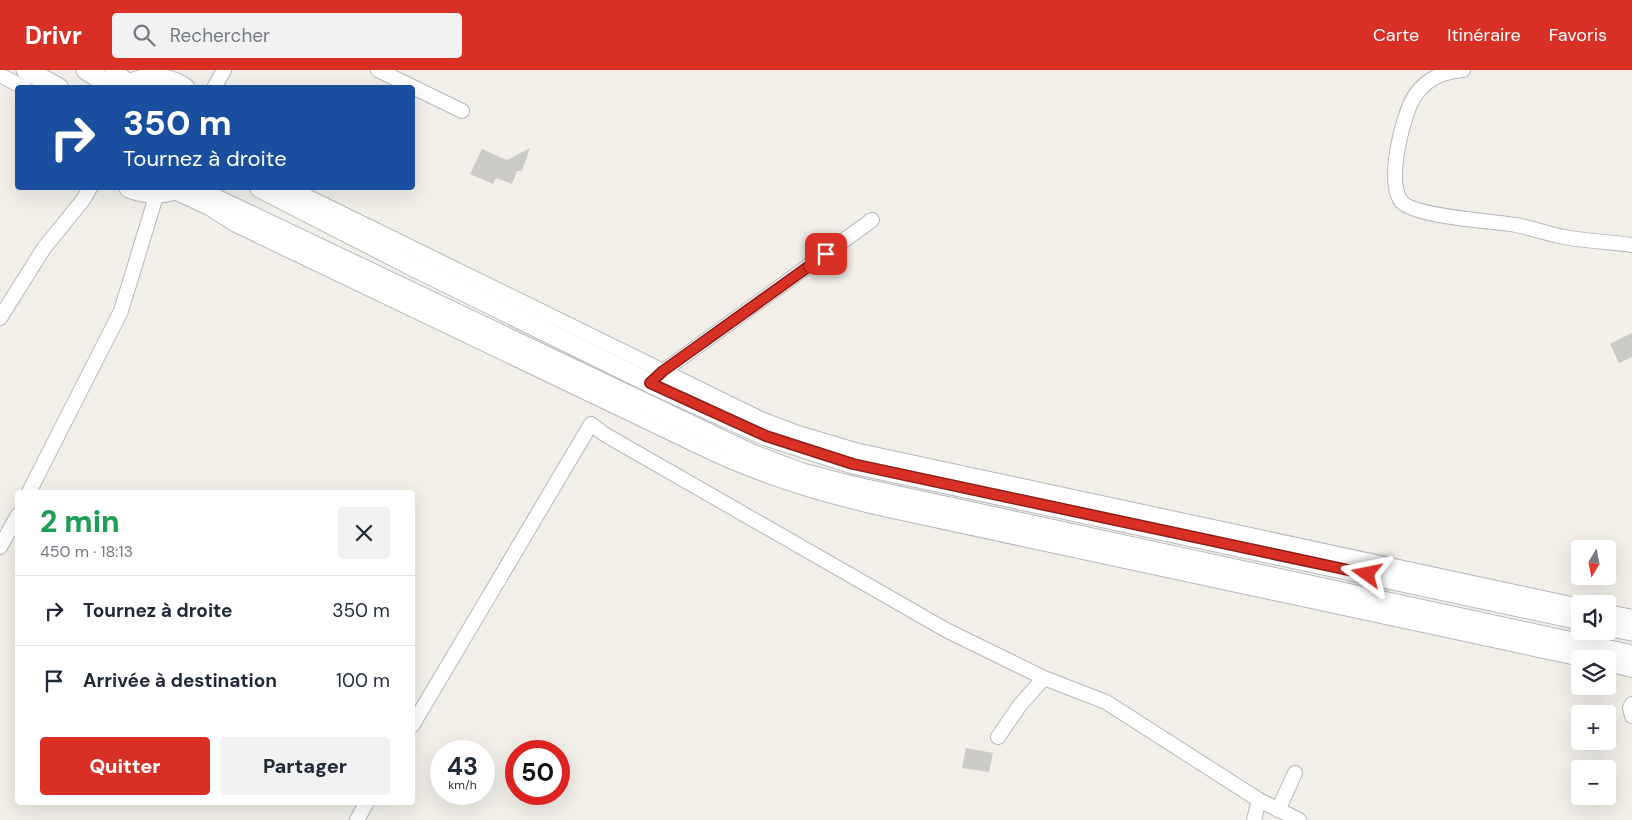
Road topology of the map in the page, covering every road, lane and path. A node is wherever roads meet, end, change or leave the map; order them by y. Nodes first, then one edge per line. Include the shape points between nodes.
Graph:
1 (26, 70) edge
2 (86, 70) edge
3 (113, 70) edge
4 (224, 70) edge
5 (378, 70) edge
6 (1463, 70) edge
7 (166, 74) edge
8 (0, 75) edge
9 (19, 85) edge
10 (54, 85) edge
11 (121, 85) edge
12 (122, 85) edge
13 (127, 85) edge
14 (181, 85) edge
15 (216, 85) edge
16 (409, 85) edge
17 (415, 88) edge
18 (462, 111) dead end
19 (89, 190) edge
20 (136, 190) edge
21 (196, 190) edge
22 (264, 190) edge
23 (294, 190) edge
24 (170, 191) edge
25 (872, 220) dead end
26 (1632, 245) edge
27 (0, 318) edge
28 (656, 377) junction
29 (632, 407) junction
30 (31, 490) edge
31 (15, 520) edge
32 (0, 547) edge
33 (1571, 604) edge
34 (1616, 614) edge
35 (1632, 617) edge
36 (1571, 618) edge
37 (1616, 628) edge
38 (1632, 631) edge
39 (1632, 655) edge
40 (1571, 657) edge
41 (1616, 666) edge
42 (1632, 670) edge
43 (1044, 678) junction
44 (1632, 704) edge
45 (1632, 716) edge
46 (415, 721) edge
47 (998, 737) dead end
48 (1296, 773) dead end
49 (1260, 800) junction
50 (366, 805) edge
51 (1278, 810) junction
52 (357, 820) edge
53 (1254, 820) edge
54 (1299, 820) edge

1 - 10 main road
2 - 11 main road
3 - 12 street
4 - 15 street
5 - 16 street
6 - 26 street via 1433,77 1420,86 1411,102 1397,157 1395,184 1402,202 1411,208 1460,218 1516,225 1564,237
7 - 13 main road
7 - 14 main road
8 - 9 street
17 - 18 street
19 - 27 street via 44,248
20 - 24 main road via 146,193
21 - 29 main road
22 - 28 main road via 410,265
23 - 28 street
24 - 29 street via 209,208 236,225
24 - 30 street via 121,311
25 - 28 street
28 - 29 street
28 - 33 street via 798,433 855,450
28 - 36 main road via 766,436 853,464
29 - 39 main road via 754,455 848,485
29 - 40 street via 748,470 836,498
31 - 32 street
34 - 35 street
37 - 38 main road
41 - 42 street
43 - 46 street via 946,630 591,424
43 - 47 street via 1020,704
43 - 49 street via 1106,702
44 - 45 street
48 - 51 street
49 - 51 street
49 - 53 street
50 - 52 street
51 - 54 street

